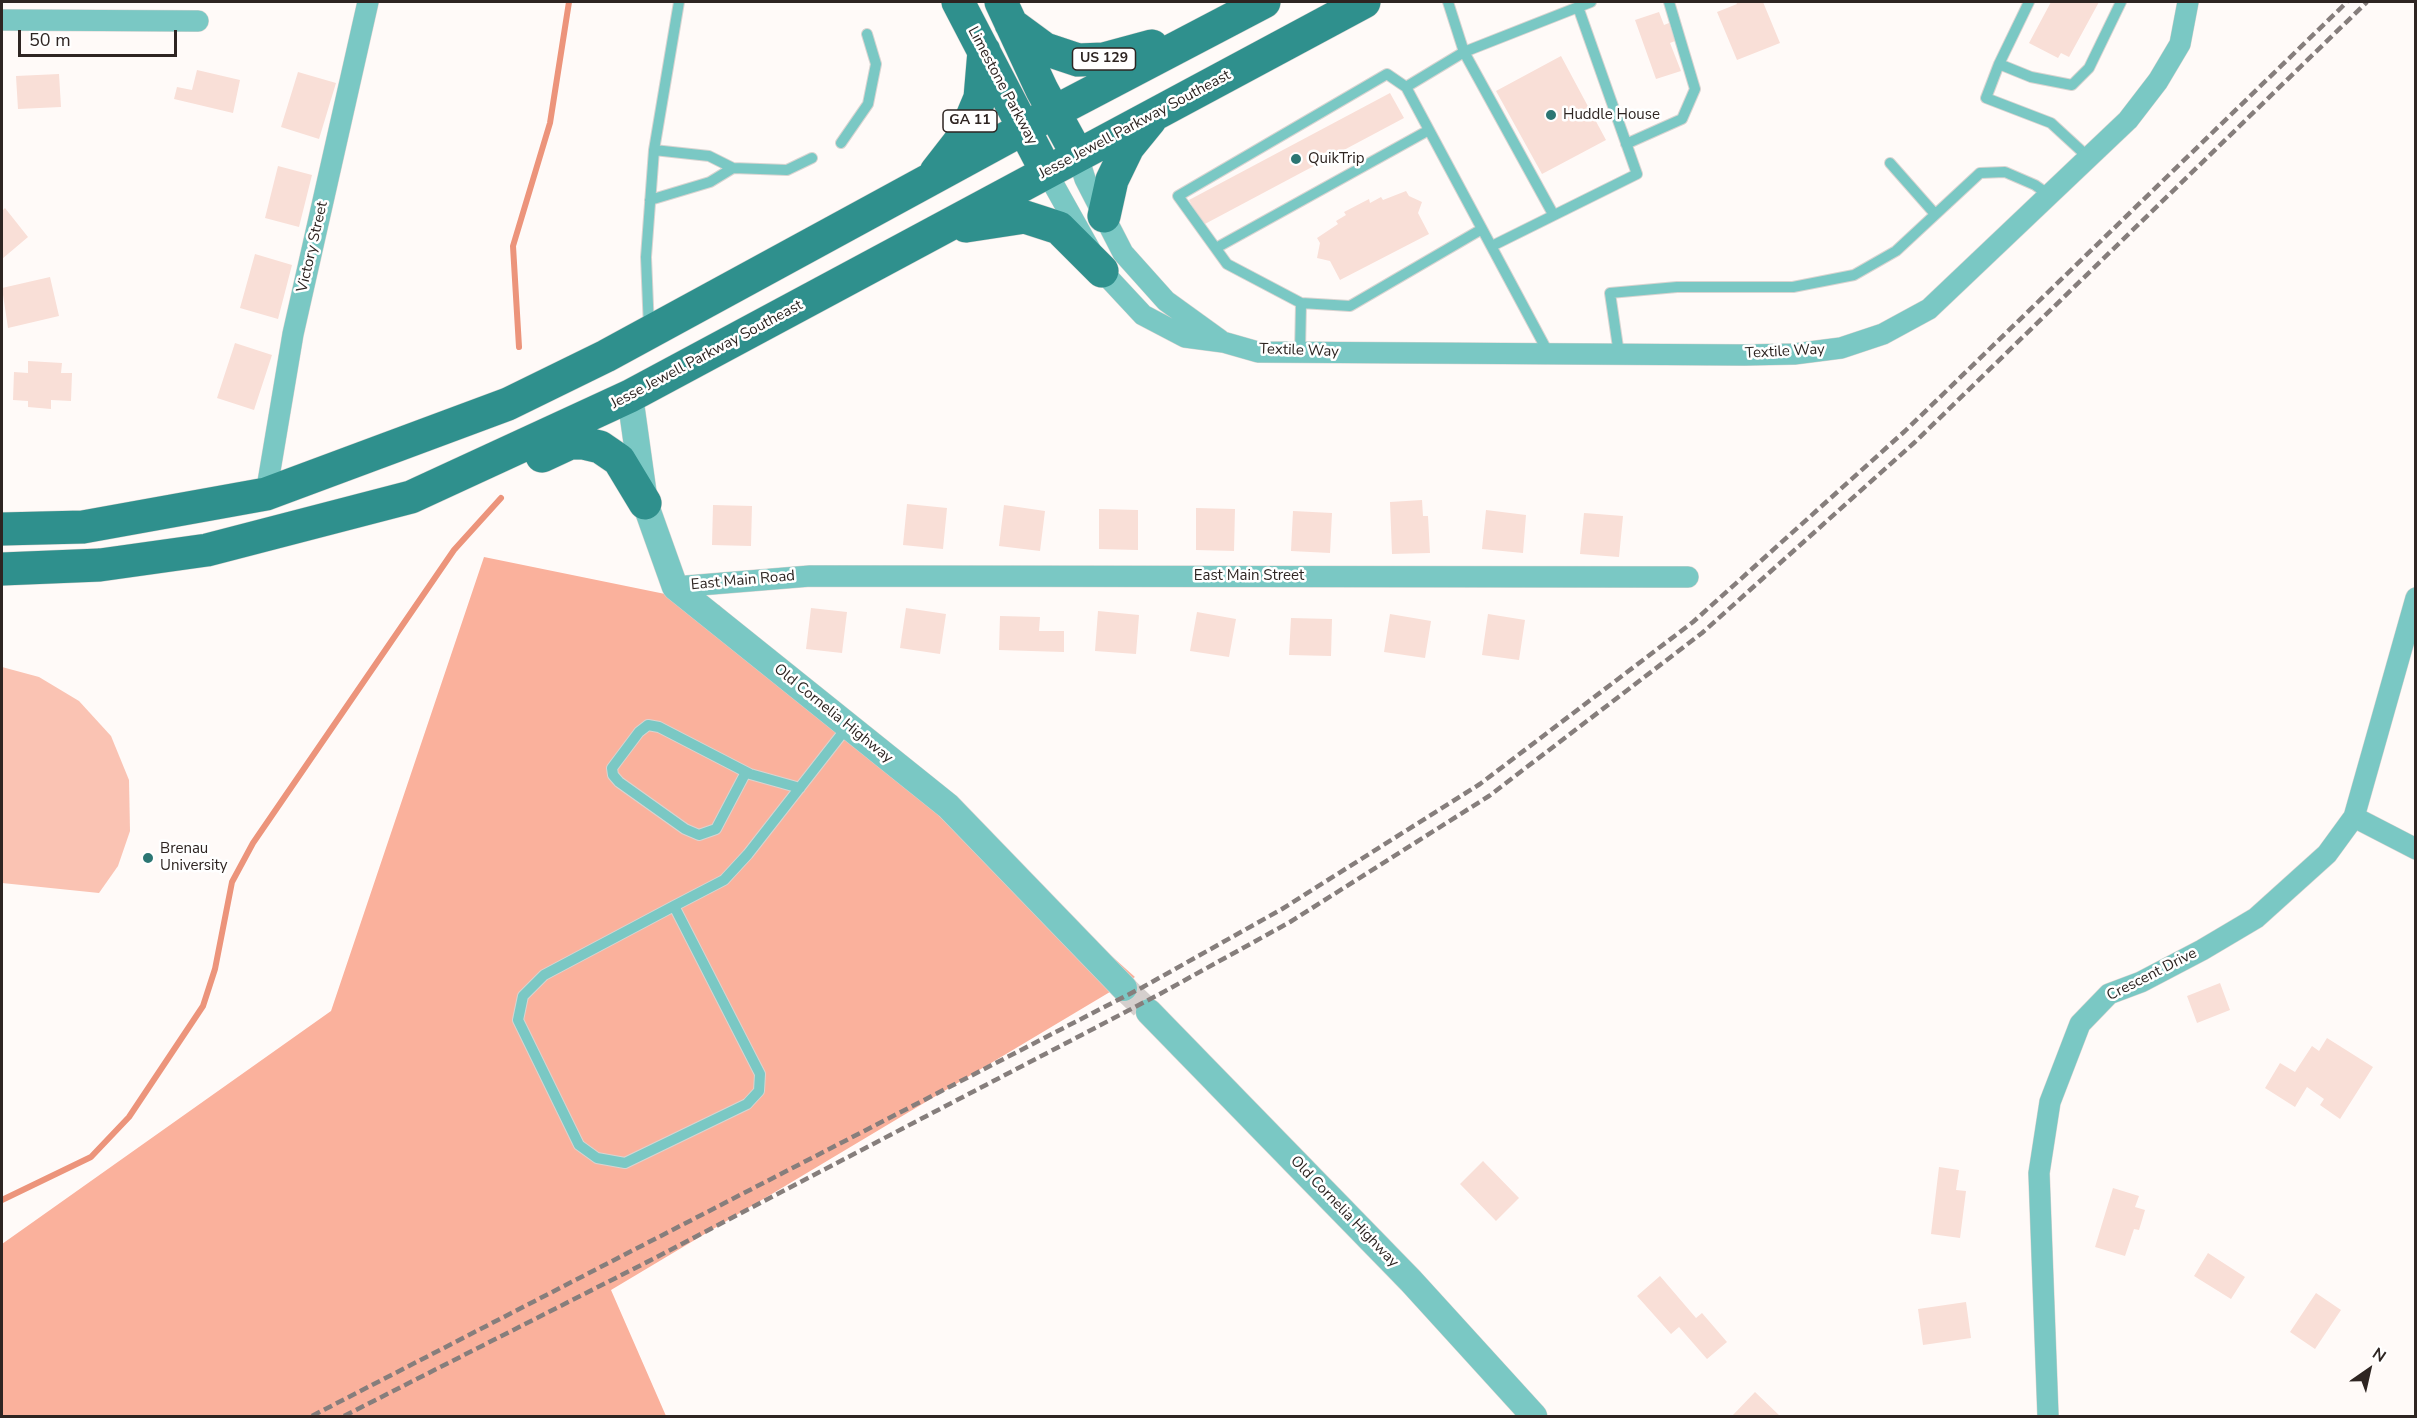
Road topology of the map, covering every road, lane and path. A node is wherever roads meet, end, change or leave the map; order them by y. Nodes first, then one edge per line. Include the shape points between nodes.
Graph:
1 (368, 2) edge
2 (679, 2) edge
3 (958, 2) edge
4 (1264, 2) edge
5 (1364, 2) edge
6 (1448, 2) edge
7 (1591, 2) edge
8 (1669, 2) edge
9 (2029, 2) edge
10 (2121, 2) edge
11 (2188, 2) edge
12 (1578, 7) junction
13 (1006, 13) edge
14 (2, 20) edge
15 (198, 21) dead end
16 (1203, 33) junction
17 (867, 34) dead end
18 (984, 51) junction
19 (1464, 52) junction
20 (1999, 64) junction
21 (1406, 87) junction
22 (1054, 112) junction
23 (1153, 116) junction
24 (1024, 128) junction
25 (1429, 130) junction
26 (841, 142) dead end
27 (1626, 144) junction
28 (654, 150) junction
29 (1077, 154) junction
30 (812, 158) dead end
31 (2088, 158) junction
32 (1890, 163) dead end
33 (733, 168) junction
34 (1046, 171) junction
35 (930, 181) junction
36 (2049, 195) junction
37 (650, 200) junction
38 (1553, 213) junction
39 (1935, 214) junction
40 (1104, 216) junction
41 (1482, 229) junction
42 (941, 231) junction
43 (1492, 246) junction
44 (1216, 248) junction
45 (1102, 271) junction
46 (1301, 303) junction
47 (649, 333) junction
48 (1223, 342) junction
49 (1300, 352) junction
50 (1550, 354) junction
51 (1620, 354) junction
52 (630, 396) junction
53 (471, 471) junction
54 (266, 494) junction
55 (645, 503) junction
56 (2, 529) edge
57 (2, 569) edge
58 (810, 576) joint
59 (1688, 577) dead end
60 (675, 587) junction
61 (2415, 598) edge
62 (848, 726) junction
63 (746, 772) junction
64 (800, 788) junction
65 (2354, 817) junction
66 (2415, 849) edge
67 (674, 906) junction
68 (1124, 988) tunnel mouth
69 (1149, 1012) tunnel mouth
70 (2050, 1414) edge
71 (1534, 1416) edge

1 - 54 street, Victory Street via 293,334
2 - 28 lane
3 - 18 main road, Limestone Parkway
4 - 16 main road, US 129
5 - 23 main road, Jesse Jewell Parkway Southeast
6 - 19 lane
7 - 12 lane
8 - 27 lane via 1695,89 1682,119
9 - 20 lane
10 - 20 lane via 2089,68 2072,85 2031,77
11 - 31 street, Textile Way via 2180,44 2158,81 2128,120
12 - 19 lane
12 - 27 lane
13 - 16 main road, US 129 via 1045,49 1078,60 1104,59
13 - 22 main road
14 - 15 street
16 - 22 main road, US 129
17 - 26 lane via 876,64 868,104
18 - 24 main road, Limestone Parkway
18 - 35 main road, GA 11 via 980,98 964,136
19 - 21 lane
19 - 38 lane
20 - 31 lane via 1986,98 2051,123
21 - 25 lane
21 - 44 lane via 1387,74 1178,196
22 - 24 main road, US 129
22 - 29 main road
23 - 29 main road, Jesse Jewell Parkway Southeast
23 - 40 main road via 1120,163 1109,187
24 - 34 main road, Limestone Parkway
24 - 35 main road
25 - 41 lane
25 - 44 lane
27 - 38 lane via 1637,174
28 - 33 lane via 709,156
28 - 37 lane
29 - 34 main road, Jesse Jewell Parkway Southeast
29 - 40 street, Textile Way
30 - 33 lane via 787,170
31 - 36 street, Textile Way
32 - 39 lane
33 - 37 lane via 710,182
34 - 42 main road, Jesse Jewell Parkway Southeast
34 - 45 street, Textile Way
35 - 47 main road
36 - 39 lane via 2005,172 1980,173
36 - 51 street, Textile Way via 1929,309 1883,334 1841,348 1794,354
37 - 47 lane via 646,257
38 - 43 lane
39 - 51 lane via 1896,251 1854,275 1793,287 1677,287 1610,293
40 - 48 street, Textile Way via 1123,254 1166,301
41 - 43 lane
41 - 46 lane via 1350,306
42 - 45 main road via 1025,217 1059,228
42 - 52 main road, Jesse Jewell Parkway Southeast
43 - 50 lane
44 - 46 lane via 1227,264
45 - 48 street, Textile Way via 1143,315 1185,337
46 - 49 lane
47 - 54 main road via 508,404
48 - 49 street, Textile Way via 1258,352
49 - 50 street, Textile Way
50 - 51 street, Textile Way
52 - 53 main road, Jesse Jewell Parkway Southeast
52 - 55 street
53 - 55 main road via 504,472 570,443 582,442 600,447 619,460
53 - 57 main road, Jesse Jewell Parkway Southeast via 411,497 207,550 100,565
54 - 56 main road via 83,527
55 - 60 street
58 - 59 street, East Main Street
58 - 60 street, East Main Road
60 - 62 street, Old Cornelia Highway
61 - 65 street, Crescent Drive
62 - 64 lane
62 - 68 street, Old Cornelia Highway via 948,806
63 - 63 lane via 659,727 648,726 612,768 618,782 699,835 716,829
63 - 64 lane
64 - 67 lane via 724,880
65 - 66 street
65 - 70 street, Crescent Drive via 2327,854 2256,918 2161,971 2109,994 2080,1024 2050,1102 2039,1173
67 - 67 lane via 544,975 523,996 518,1020 579,1145 597,1158 625,1163 747,1104 759,1091 760,1074
69 - 71 street, Old Cornelia Highway via 1411,1281

